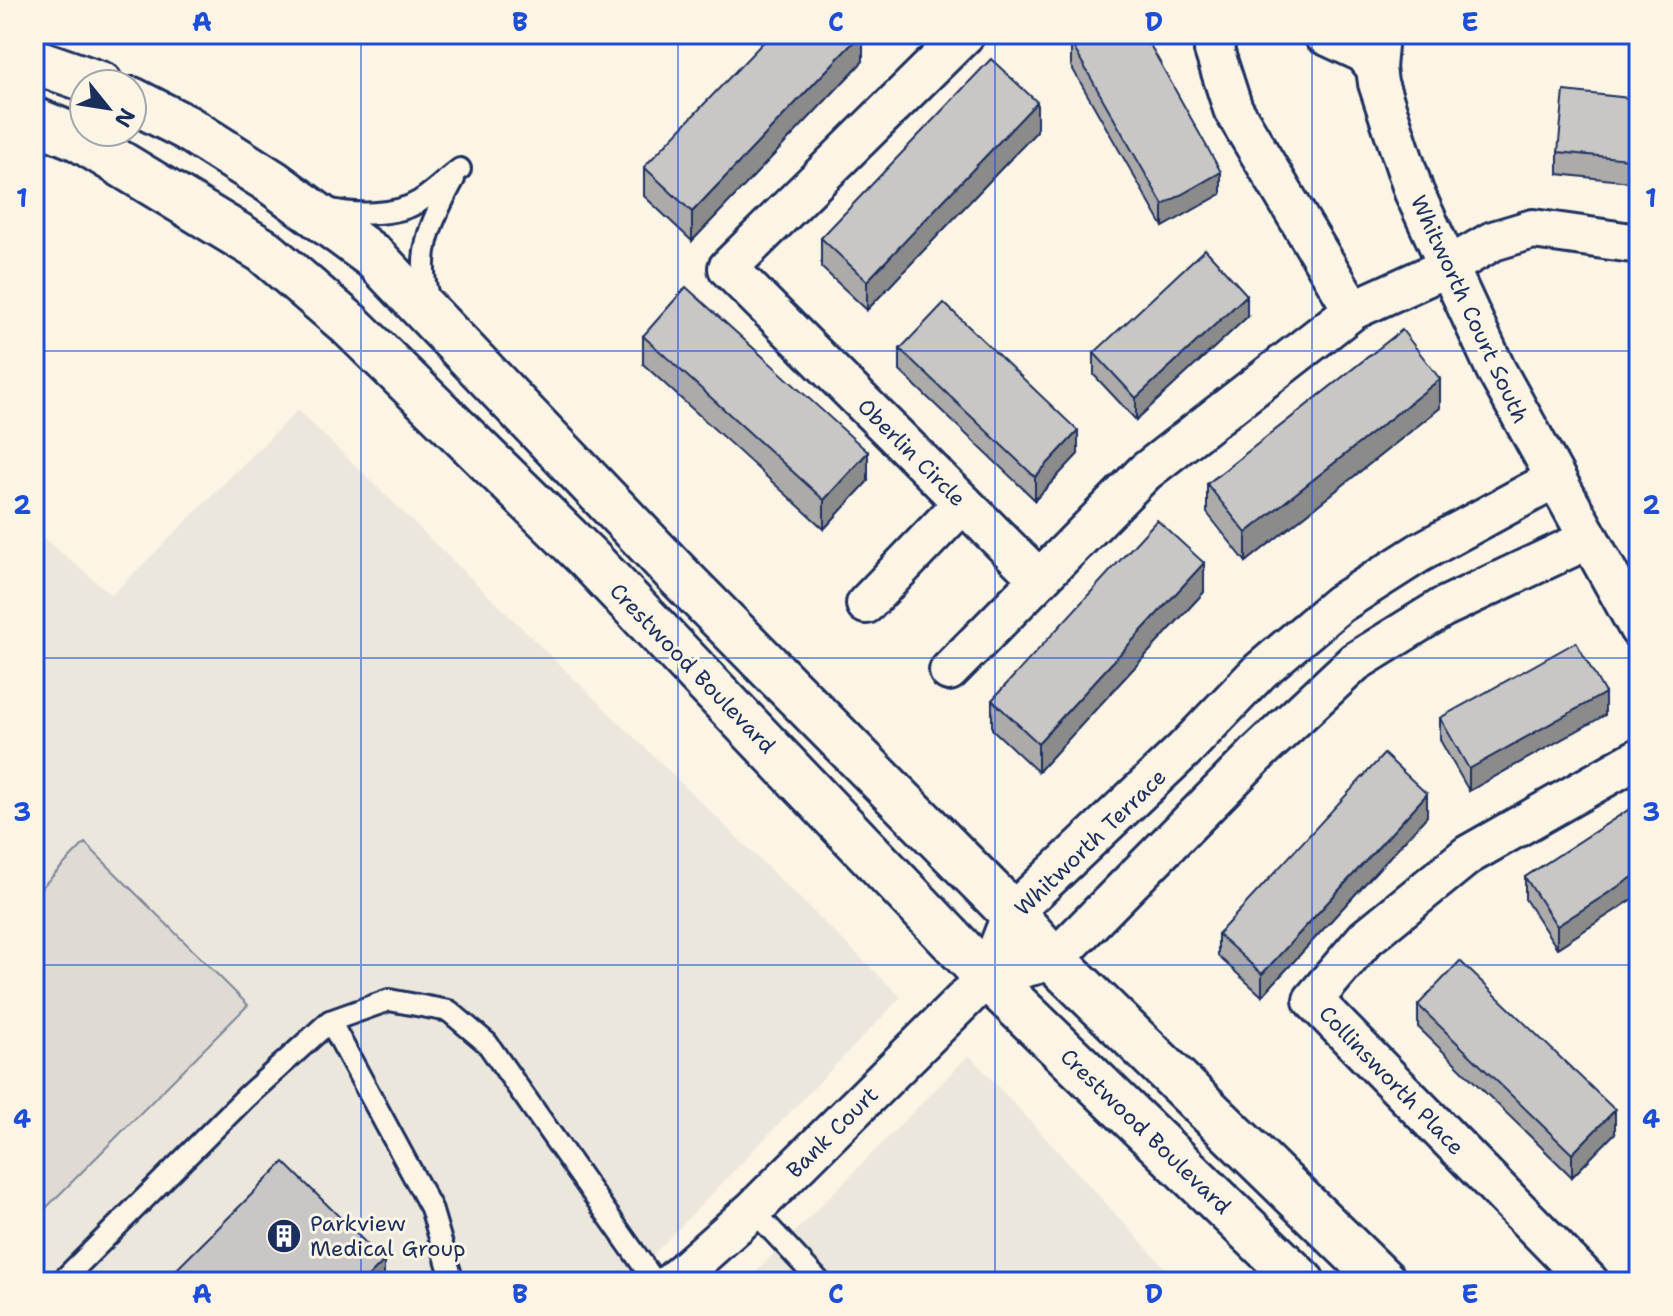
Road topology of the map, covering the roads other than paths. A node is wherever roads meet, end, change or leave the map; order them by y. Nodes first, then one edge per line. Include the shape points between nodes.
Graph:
1 (965, 34) edge
2 (1217, 34) edge
3 (1323, 34) edge
4 (1377, 51) edge
5 (34, 61) edge
6 (68, 73) edge
7 (148, 108) edge
8 (34, 120) edge
9 (303, 204) junction
10 (1639, 244) edge
11 (1448, 267) junction
12 (1353, 310) junction
13 (437, 323) junction
14 (1555, 479) junction
15 (963, 503) junction
16 (1589, 539) junction
17 (1039, 579) junction
18 (866, 604) dead end
19 (1639, 629) edge
20 (949, 671) dead end
21 (1639, 758) edge
22 (1012, 913) junction
23 (1054, 960) junction
24 (987, 977) junction
25 (330, 1021) junction
26 (753, 1210) junction
27 (61, 1282) edge
28 (453, 1282) edge
29 (655, 1282) edge
30 (672, 1282) edge
31 (820, 1282) edge
32 (1302, 1282) edge
33 (1384, 1282) edge
34 (1589, 1282) edge

1 - 15 street, Oberlin Circle via 728,268
2 - 12 street via 1214,50 1233,109
3 - 4 street, Whitworth Court South via 1364,53
4 - 11 street, Whitworth Court South via 1378,83 1414,192
5 - 6 main road
7 - 9 main road
8 - 24 main road, Crestwood Boulevard via 78,138 264,251 349,324 588,558
9 - 13 main road via 374,257
9 - 13 lane via 340,212 383,212 417,203 460,169 435,214 423,254 424,286
10 - 11 street via 1533,229 1493,241
11 - 12 street
11 - 14 street, Whitworth Court South
12 - 17 street via 1145,472
13 - 22 main road
14 - 16 street, Whitworth Court South
14 - 22 street, Whitworth Terrace via 1419,553 1339,604 1260,671
15 - 17 street, Oberlin Circle
15 - 18 street
16 - 19 street, Whitworth Court South
16 - 23 street via 1442,608 1355,662
17 - 20 street
21 - 34 street, Collinsworth Place via 1468,855 1366,938 1313,1000
22 - 23 main road
22 - 24 street, Whitworth Terrace
23 - 24 street
23 - 33 main road
24 - 26 street, Bank Court
24 - 32 main road, Crestwood Boulevard
25 - 27 lane
25 - 28 lane via 431,1208
25 - 29 lane via 389,1000 449,1011 487,1043
26 - 30 street, Bank Court
26 - 31 lane

